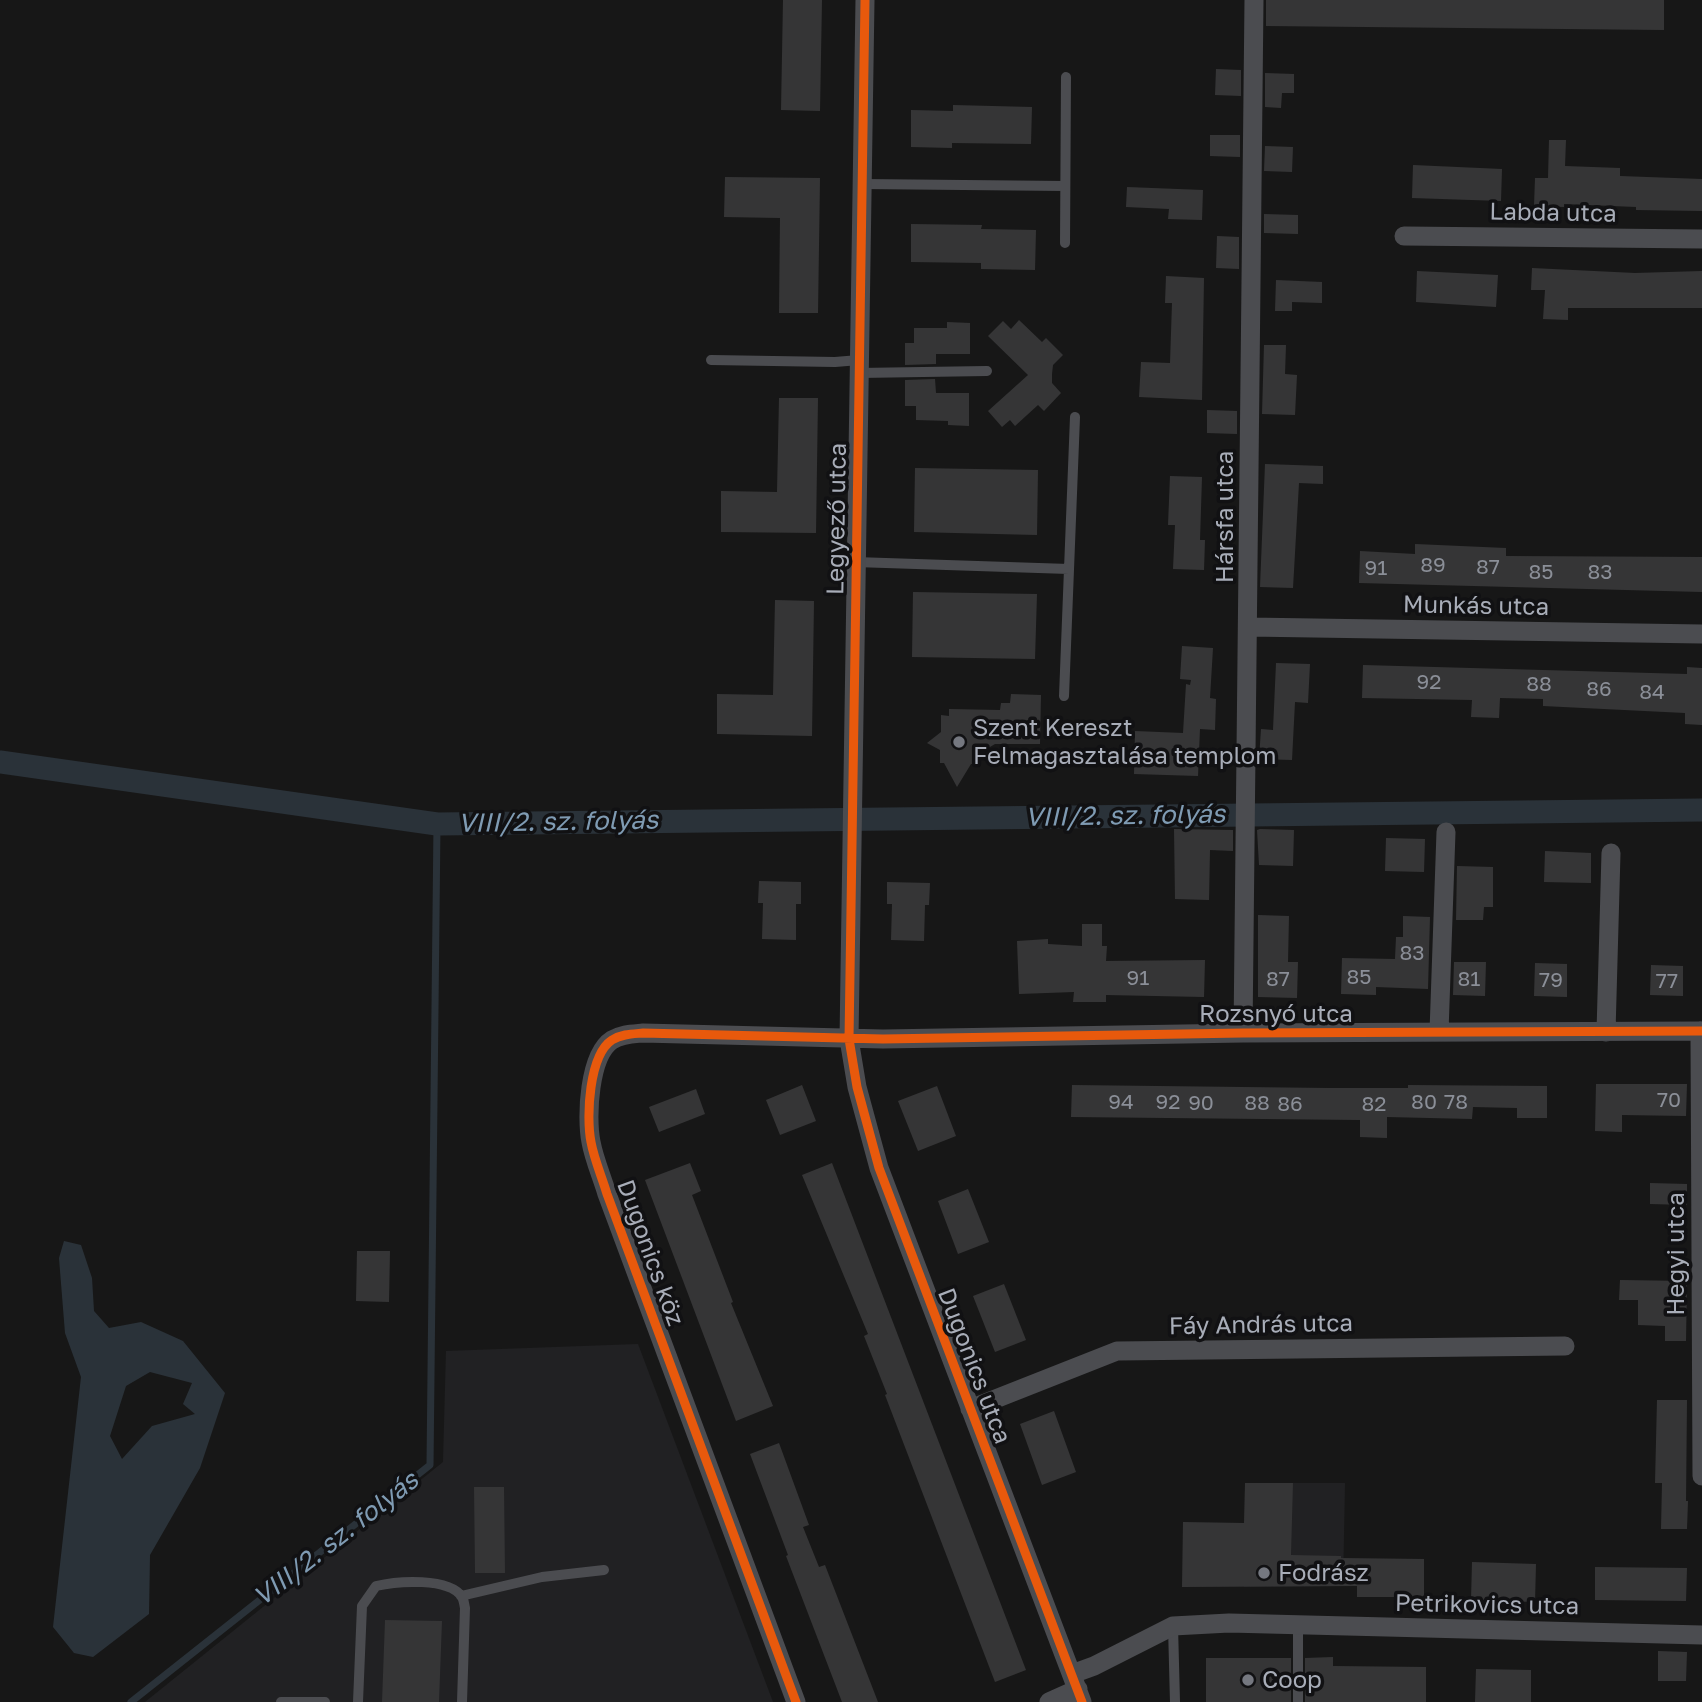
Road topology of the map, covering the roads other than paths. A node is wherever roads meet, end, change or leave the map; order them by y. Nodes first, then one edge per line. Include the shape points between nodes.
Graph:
1 (865, 0) edge
2 (1254, 0) edge
3 (1066, 77) dead end
4 (862, 184) junction
5 (1065, 186) junction
6 (1404, 236) dead end
7 (1702, 239) edge
8 (1065, 243) dead end
9 (711, 360) dead end
10 (859, 367) junction
11 (987, 371) dead end
12 (1074, 417) dead end
13 (855, 562) junction
14 (1069, 569) junction
15 (1249, 627) junction
16 (1702, 634) edge
17 (1064, 696) dead end
18 (1446, 832) dead end
19 (1611, 853) dead end
20 (1701, 1031) edge
21 (1439, 1032) junction
22 (1606, 1032) junction
23 (1242, 1033) junction
24 (849, 1039) junction
25 (1565, 1346) dead end
26 (970, 1409) junction
27 (1702, 1476) edge
28 (604, 1570) dead end
29 (461, 1596) junction
30 (1298, 1625) junction
31 (1173, 1626) junction
32 (1702, 1634) edge
33 (1077, 1688) edge
34 (281, 1702) edge
35 (325, 1702) edge
36 (358, 1702) edge
37 (462, 1702) edge
38 (796, 1702) edge
39 (1049, 1702) edge
40 (1175, 1702) edge
41 (1298, 1702) edge

1 - 4 street, Legyező utca
2 - 15 street, Hársfa utca
3 - 5 lane
4 - 5 lane
4 - 10 street, Legyező utca
5 - 8 lane
6 - 7 street, Labda utca
9 - 10 lane via 835,362
10 - 11 lane
10 - 13 street, Legyező utca
12 - 14 lane
13 - 14 lane
13 - 24 street, Legyező utca
14 - 17 lane
15 - 16 street, Munkás utca
15 - 23 street, Hársfa utca
18 - 21 street
19 - 22 street
20 - 22 street, Rozsnyó utca
20 - 27 street, Hegyi utca
21 - 22 street, Rozsnyó utca
21 - 23 street, Rozsnyó utca
23 - 24 street, Rozsnyó utca
24 - 26 street, Dugonics utca via 879,1168
24 - 38 street, Dugonics köz via 623,1035 601,1050 591,1088 591,1142 607,1194
25 - 26 street, Fáy András utca via 1117,1351
26 - 33 street, Dugonics utca
28 - 29 lane via 542,1577
29 - 36 lane via 442,1584 391,1582 376,1586 362,1606
29 - 37 lane via 466,1608
30 - 31 street, Petrikovics utca
30 - 32 street, Petrikovics utca
30 - 41 lane
31 - 33 street, Petrikovics utca via 1094,1666
31 - 40 lane
33 - 39 street
34 - 35 lane

